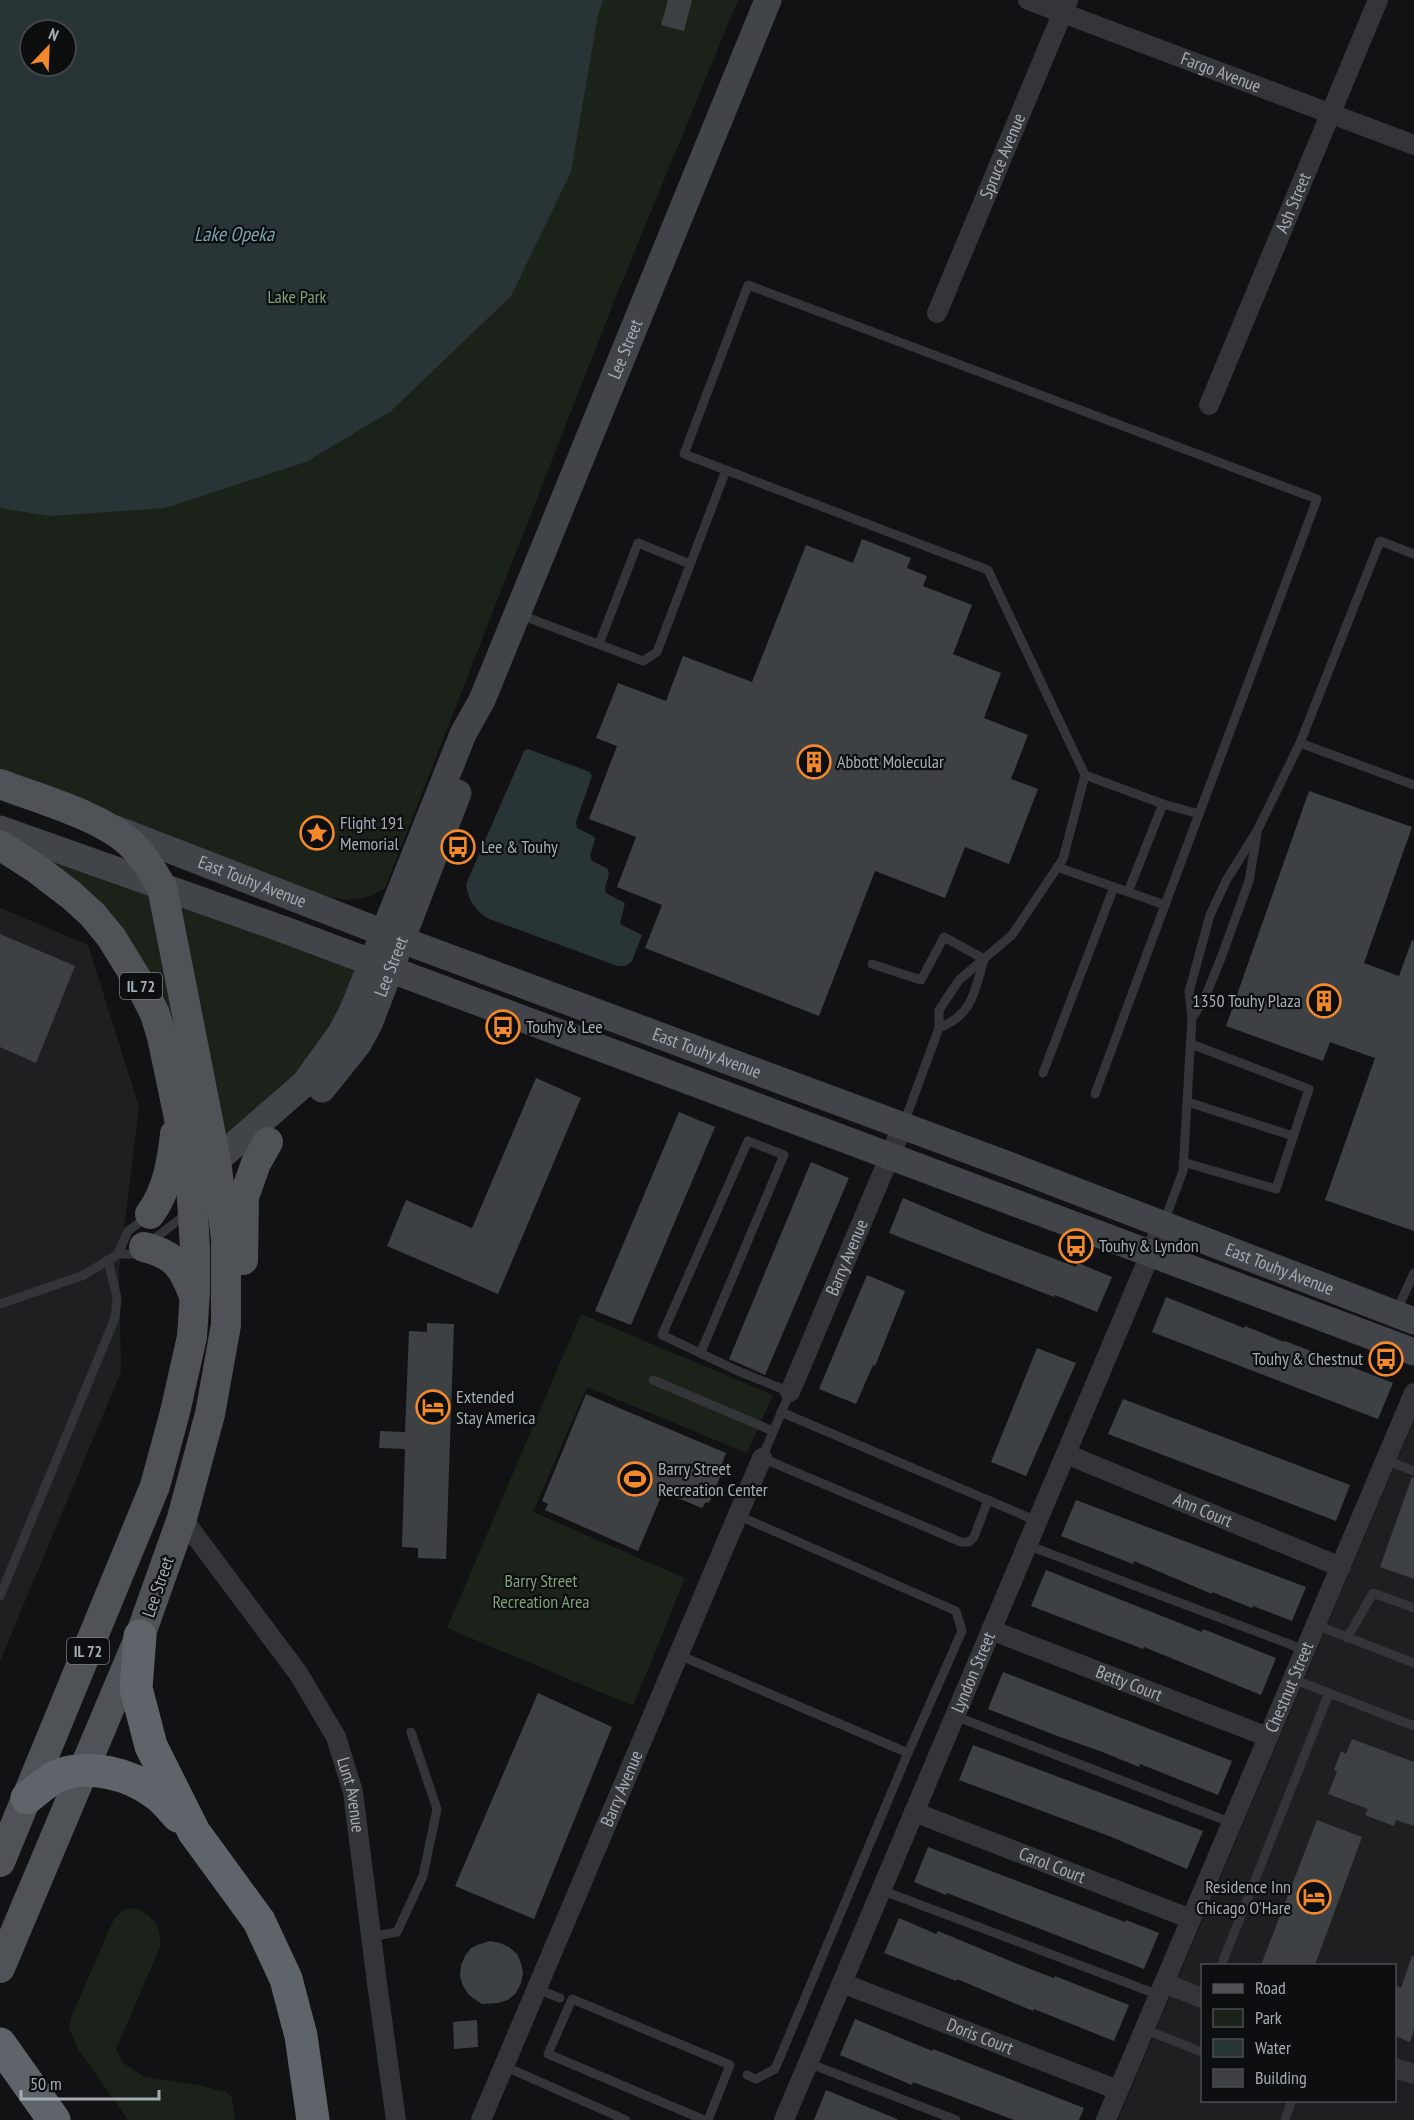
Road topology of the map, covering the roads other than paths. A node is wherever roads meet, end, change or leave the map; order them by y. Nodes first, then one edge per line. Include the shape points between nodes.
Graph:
1 (768, 0) edge
2 (1028, 0) edge
3 (1378, 0) edge
4 (1065, 6) edge
5 (1330, 113) junction
6 (1414, 145) edge
7 (937, 313) dead end
8 (1209, 405) dead end
9 (726, 470) junction
10 (1414, 555) edge
11 (690, 564) junction
12 (518, 614) junction
13 (599, 644) junction
14 (1300, 743) junction
15 (1085, 775) junction
16 (0, 784) edge
17 (1414, 785) edge
18 (1163, 804) junction
19 (1199, 814) junction
20 (95, 820) junction
21 (0, 829) edge
22 (1257, 831) junction
23 (0, 845) edge
24 (1057, 867) junction
25 (162, 887) junction
26 (1114, 887) junction
27 (1128, 892) junction
28 (1165, 905) junction
29 (392, 937) junction
30 (984, 959) junction
31 (872, 964) dead end
32 (380, 966) junction
33 (433, 986) junction
34 (1192, 1018) junction
35 (369, 1024) junction
36 (939, 1028) junction
37 (1191, 1044) junction
38 (1043, 1073) dead end
39 (1095, 1094) dead end
40 (1188, 1102) junction
41 (178, 1113) junction
42 (903, 1125) junction
43 (1293, 1137) junction
44 (268, 1142) junction
45 (891, 1156) junction
46 (1183, 1162) junction
47 (196, 1187) junction
48 (150, 1214) junction
49 (1163, 1224) junction
50 (131, 1250) junction
51 (1151, 1253) junction
52 (108, 1260) junction
53 (1414, 1274) edge
54 (195, 1299) junction
55 (0, 1304) edge
56 (1405, 1317) edge
57 (226, 1325) junction
58 (701, 1352) junction
59 (1414, 1352) edge
60 (653, 1380) dead end
61 (790, 1392) junction
62 (1414, 1394) edge
63 (781, 1412) junction
64 (773, 1431) junction
65 (1066, 1454) junction
66 (762, 1458) junction
67 (1386, 1460) junction
68 (1414, 1471) edge
69 (988, 1500) junction
70 (737, 1515) junction
71 (182, 1518) junction
72 (1037, 1521) junction
73 (1027, 1545) junction
74 (1341, 1567) junction
75 (0, 1596) edge
76 (1413, 1607) edge
77 (1316, 1625) junction
78 (991, 1630) junction
79 (140, 1636) junction
80 (1347, 1638) junction
81 (1305, 1650) junction
82 (679, 1655) junction
83 (1414, 1663) edge
84 (1293, 1679) junction
85 (1329, 1693) junction
86 (955, 1716) junction
87 (1414, 1726) edge
88 (411, 1732) dead end
89 (1268, 1737) junction
90 (908, 1753) junction
91 (83, 1771) junction
92 (27, 1798) junction
93 (914, 1812) junction
94 (1232, 1823) junction
95 (194, 1832) junction
96 (0, 1862) edge
97 (881, 1890) junction
98 (1191, 1919) junction
99 (371, 1937) junction
100 (1221, 1964) edge
101 (0, 1968) edge
102 (842, 1983) junction
103 (537, 1989) junction
104 (1161, 1989) junction
105 (560, 1998) dead end
106 (1201, 1998) edge
107 (1144, 2029) junction
108 (0, 2044) edge
109 (1201, 2051) edge
110 (808, 2063) junction
111 (504, 2066) junction
112 (1396, 2067) edge
113 (1414, 2074) edge
114 (747, 2075) dead end
115 (1118, 2090) junction
116 (1291, 2102) edge
117 (54, 2120) edge
118 (313, 2120) edge
119 (396, 2120) edge
120 (481, 2120) edge
121 (626, 2120) edge
122 (706, 2120) edge
123 (784, 2120) edge
124 (956, 2120) edge
125 (1106, 2120) edge
126 (1285, 2120) edge

1 - 12 main road, Lee Street
2 - 4 street, Fargo Avenue
3 - 5 street, Ash Street
4 - 5 street, Fargo Avenue
4 - 7 street, Spruce Avenue
5 - 6 street, Fargo Avenue
5 - 8 street, Ash Street
9 - 11 lane
9 - 15 lane via 988,570
9 - 19 lane via 684,454 748,285 1317,499
10 - 14 lane via 1380,541
11 - 13 lane via 657,652 643,661
11 - 13 lane via 638,543
12 - 13 lane
12 - 29 main road, Lee Street via 483,699 468,769
14 - 17 lane
14 - 22 lane
15 - 18 lane
15 - 24 lane via 1063,859
16 - 20 main road, East Touhy Avenue / IL 72
18 - 19 lane
18 - 27 lane
19 - 28 lane
20 - 25 main road, IL 72 via 128,842
20 - 29 main road, East Touhy Avenue
21 - 25 main road, East Touhy Avenue
22 - 34 lane via 1249,880 1204,1000
22 - 34 lane via 1210,915 1189,992
23 - 41 main road, IL 72 via 71,895 111,937 155,1014
24 - 26 lane
24 - 30 lane via 1012,935
25 - 32 main road, East Touhy Avenue
25 - 47 main road, IL 72
26 - 27 lane
26 - 38 lane
27 - 28 lane
28 - 39 lane
29 - 32 main road, Lee Street
29 - 42 main road, East Touhy Avenue
30 - 31 lane via 944,937 921,980
30 - 36 lane via 959,980 942,1005
30 - 36 lane via 973,1000 954,1022
32 - 33 main road, East Touhy Avenue
32 - 35 main road, Lee Street
32 - 47 main road, Lee Street via 341,1033 305,1083
33 - 35 main road via 391,1001
33 - 45 main road, East Touhy Avenue
34 - 37 lane
35 - 44 main road, Lee Street via 330,1080
36 - 42 lane
37 - 40 lane
37 - 43 lane via 1309,1089
40 - 43 lane
40 - 46 lane
41 - 47 main road, IL 72
41 - 48 main road via 171,1163 159,1203
42 - 45 street, Barry Avenue
42 - 49 main road, East Touhy Avenue
43 - 46 lane via 1275,1189
44 - 47 main road, Lee Street
44 - 57 main road via 244,1197 240,1300
45 - 51 main road, East Touhy Avenue
45 - 61 street, Barry Avenue
46 - 49 lane
47 - 48 lane
47 - 50 lane
47 - 54 main road, IL 72
47 - 57 main road, Lee Street / IL 72 via 226,1239
48 - 50 lane via 128,1231
49 - 51 street, Lyndon Street
49 - 56 main road, East Touhy Avenue
50 - 52 lane
50 - 54 main road via 160,1251 178,1262
51 - 59 main road, East Touhy Avenue
51 - 65 street, Lyndon Street
52 - 55 lane via 84,1275
52 - 75 lane via 117,1298 115,1318
53 - 56 lane
54 - 92 main road, IL 72 via 188,1360 155,1486
57 - 71 main road, Lee Street / IL 72 via 210,1414
58 - 58 lane via 784,1155 748,1141 662,1335
58 - 61 lane
60 - 64 lane
61 - 63 lane
62 - 67 street, Chestnut Street
63 - 64 lane
63 - 69 lane
64 - 66 lane
65 - 72 street, Lyndon Street
65 - 74 street, Ann Court
66 - 69 lane via 961,1542 974,1537
66 - 70 street, Barry Avenue
67 - 68 lane
67 - 74 street, Chestnut Street
69 - 72 lane
70 - 82 street, Barry Avenue
70 - 90 lane via 956,1611 962,1631
71 - 79 main road, Lee Street / IL 72
71 - 99 street, Lunt Avenue via 298,1673 336,1737 353,1792
72 - 73 street, Lyndon Street
73 - 78 street, Lyndon Street
73 - 81 lane
74 - 77 street, Chestnut Street
76 - 80 lane via 1373,1593
77 - 80 lane
77 - 81 street, Chestnut Street
78 - 86 street, Lyndon Street
78 - 89 street, Betty Court
79 - 91 main road, Lee Street / IL 72
79 - 95 highway via 136,1689 143,1720 151,1746
80 - 83 lane
81 - 84 street, Chestnut Street
82 - 90 lane
82 - 103 street, Barry Avenue
84 - 85 lane
84 - 89 street, Chestnut Street
85 - 87 lane
85 - 100 lane
86 - 93 street, Lyndon Street
86 - 94 lane
88 - 99 lane via 437,1809 423,1876 397,1932
89 - 94 street, Chestnut Street
90 - 114 lane via 775,2068 756,2079
91 - 92 highway via 57,1776
91 - 95 highway via 135,1780 156,1793
91 - 101 main road, Lee Street / IL 72
92 - 96 main road, IL 72
93 - 97 street, Lyndon Street
93 - 98 street, Carol Court
94 - 98 street, Chestnut Street
95 - 118 highway via 259,1921 286,1979 301,2036
97 - 102 street, Lyndon Street
97 - 104 lane
98 - 104 street, Chestnut Street
99 - 119 street, Lunt Avenue
102 - 110 street, Lyndon Street
102 - 115 street, Doris Court
103 - 105 lane
103 - 111 street, Barry Avenue
104 - 106 street
104 - 107 street, Chestnut Street
107 - 109 lane
107 - 115 street, Chestnut Street
108 - 117 highway
110 - 123 street, Lyndon Street
110 - 124 lane
111 - 120 street, Barry Avenue
111 - 121 lane
112 - 113 street
115 - 125 street, Chestnut Street
116 - 126 lane
122 - 122 lane via 730,2065 572,1999 548,2054

